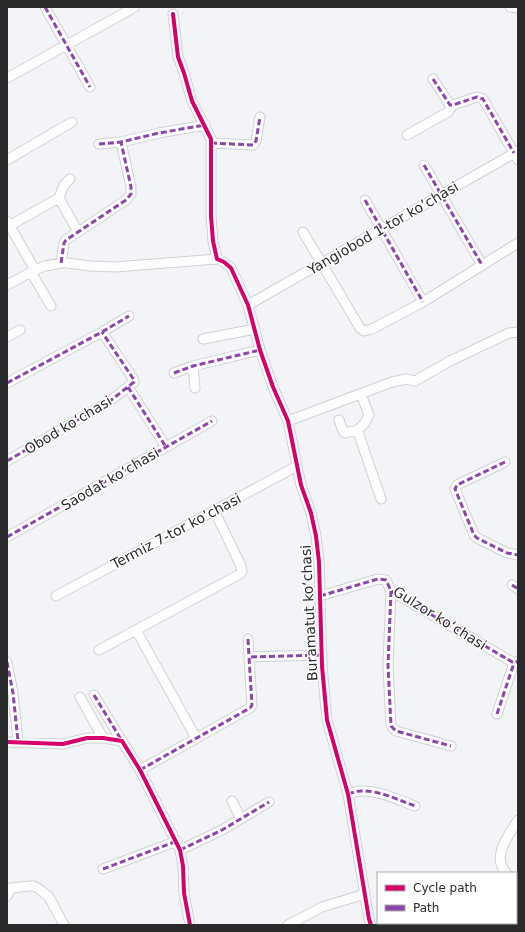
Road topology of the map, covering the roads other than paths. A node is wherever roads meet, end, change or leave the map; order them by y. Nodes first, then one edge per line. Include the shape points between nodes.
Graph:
1 (45, 7) edge
2 (135, 7) edge
3 (510, 7) edge
4 (518, 8) edge
5 (172, 9) edge
6 (67, 44) junction
7 (7, 78) edge
8 (433, 79) dead end
9 (90, 87) dead end
10 (453, 105) junction
11 (260, 117) dead end
12 (72, 122) dead end
13 (205, 125) junction
14 (407, 135) dead end
15 (121, 142) junction
16 (211, 143) junction
17 (99, 144) dead end
18 (517, 154) edge
19 (7, 160) edge
20 (424, 165) dead end
21 (70, 179) dead end
22 (441, 194) junction
23 (59, 198) junction
24 (365, 200) dead end
25 (8, 224) edge
26 (382, 229) junction
27 (78, 232) junction
28 (303, 232) dead end
29 (518, 243) edge
30 (216, 259) junction
31 (61, 263) junction
32 (321, 263) junction
33 (482, 265) junction
34 (33, 271) junction
35 (7, 285) edge
36 (423, 302) junction
37 (51, 306) dead end
38 (248, 306) junction
39 (128, 316) dead end
40 (255, 329) junction
41 (20, 330) dead end
42 (102, 332) junction
43 (517, 332) edge
44 (7, 337) edge
45 (204, 339) dead end
46 (260, 350) junction
47 (193, 366) junction
48 (174, 373) dead end
49 (7, 383) edge
50 (128, 387) junction
51 (195, 388) dead end
52 (361, 394) junction
53 (212, 420) dead end
54 (339, 420) dead end
55 (288, 421) junction
56 (358, 430) junction
57 (166, 447) junction
58 (7, 461) edge
59 (505, 462) dead end
60 (297, 466) junction
61 (381, 499) dead end
62 (214, 510) junction
63 (7, 537) edge
64 (518, 555) edge
65 (392, 591) junction
66 (56, 596) dead end
67 (320, 596) junction
68 (136, 630) junction
69 (248, 640) dead end
70 (99, 650) dead end
71 (322, 655) junction
72 (249, 657) junction
73 (7, 662) edge
74 (516, 662) edge
75 (94, 695) dead end
76 (80, 697) dead end
77 (497, 714) dead end
78 (103, 738) junction
79 (196, 738) junction
80 (18, 741) junction
81 (122, 741) junction
82 (7, 742) edge
83 (450, 746) dead end
84 (140, 770) junction
85 (348, 794) junction
86 (232, 801) dead end
87 (269, 802) dead end
88 (415, 806) dead end
89 (241, 819) junction
90 (518, 820) edge
91 (177, 841) junction
92 (180, 850) junction
93 (103, 869) dead end
94 (505, 872) edge
95 (9, 885) edge
96 (365, 894) junction
97 (7, 896) edge
98 (64, 925) edge
99 (190, 925) edge
100 (288, 925) edge
101 (371, 925) edge

1 - 6 street
2 - 6 street
3 - 4 street
5 - 13 street via 178,57 192,101
6 - 7 street
6 - 9 street
8 - 10 street via 448,103
10 - 14 street via 448,112
10 - 18 street via 480,97
11 - 16 street via 256,141 253,144
12 - 19 street
13 - 15 street
13 - 16 street
15 - 17 street
15 - 27 street via 131,194
16 - 30 street via 210,216
18 - 22 street, Yangiobod 1-tor koʼchasi
20 - 22 street
21 - 23 street via 64,185
22 - 26 street, Yangiobod 1-tor koʼchasi
22 - 33 street
23 - 25 street
23 - 27 street
24 - 26 street
25 - 34 street
26 - 32 street, Yangiobod 1-tor koʼchasi
26 - 36 street
27 - 31 street via 64,243
28 - 32 street
29 - 33 street
30 - 31 street via 115,267
30 - 38 street, Buramatut koʻchasi via 230,268
31 - 34 street
32 - 36 street via 364,331
32 - 38 street, Yangiobod 1-tor koʼchasi
33 - 36 street
34 - 35 street
34 - 37 street
38 - 40 street, Buramatut koʻchasi
39 - 42 street
40 - 45 street
40 - 46 street, Buramatut koʻchasi
41 - 44 street
42 - 49 street
42 - 50 street via 134,380
43 - 52 street via 502,336 415,380 392,382
46 - 47 street
46 - 55 street, Buramatut koʻchasi
47 - 48 street
47 - 51 street
50 - 57 street
50 - 58 street, Obod koʻchasi via 110,401
52 - 55 street
52 - 56 street via 369,415
53 - 57 street, Saodat koʻchasi
54 - 56 street via 345,433
55 - 60 street, Buramatut koʻchasi
56 - 61 street
57 - 63 street, Saodat koʻchasi
59 - 64 street via 456,486 455,489 477,538 507,553
60 - 62 street, Termiz 7-tor koʼchasi
60 - 67 street, Buramatut koʻchasi via 316,536
62 - 66 street, Termiz 7-tor koʼchasi
62 - 68 street via 242,571
65 - 67 street, Gulzor koʻchasi via 386,580 378,578
65 - 74 street, Gulzor koʻchasi
65 - 83 street via 388,665 392,727 396,731
67 - 71 street, Buramatut koʻchasi
68 - 70 street
68 - 79 street
69 - 72 street
71 - 72 street
71 - 85 street, Buramatut koʻchasi via 327,720
72 - 79 street via 251,707
73 - 80 street
74 - 77 street, Gulzor koʻchasi
75 - 81 street
76 - 78 street
78 - 80 street via 83,738 64,744
78 - 81 street
79 - 84 street
80 - 82 street
81 - 84 street
84 - 91 street
85 - 88 street via 360,791 373,792
85 - 96 street, Buramatut koʻchasi
86 - 89 street
87 - 89 street
89 - 92 street
90 - 94 street via 500,854 500,863
91 - 92 street
91 - 93 street
92 - 99 street
95 - 97 street
95 - 98 street via 34,886 40,889 49,897
96 - 100 street via 322,907
96 - 101 street, Buramatut koʻchasi

